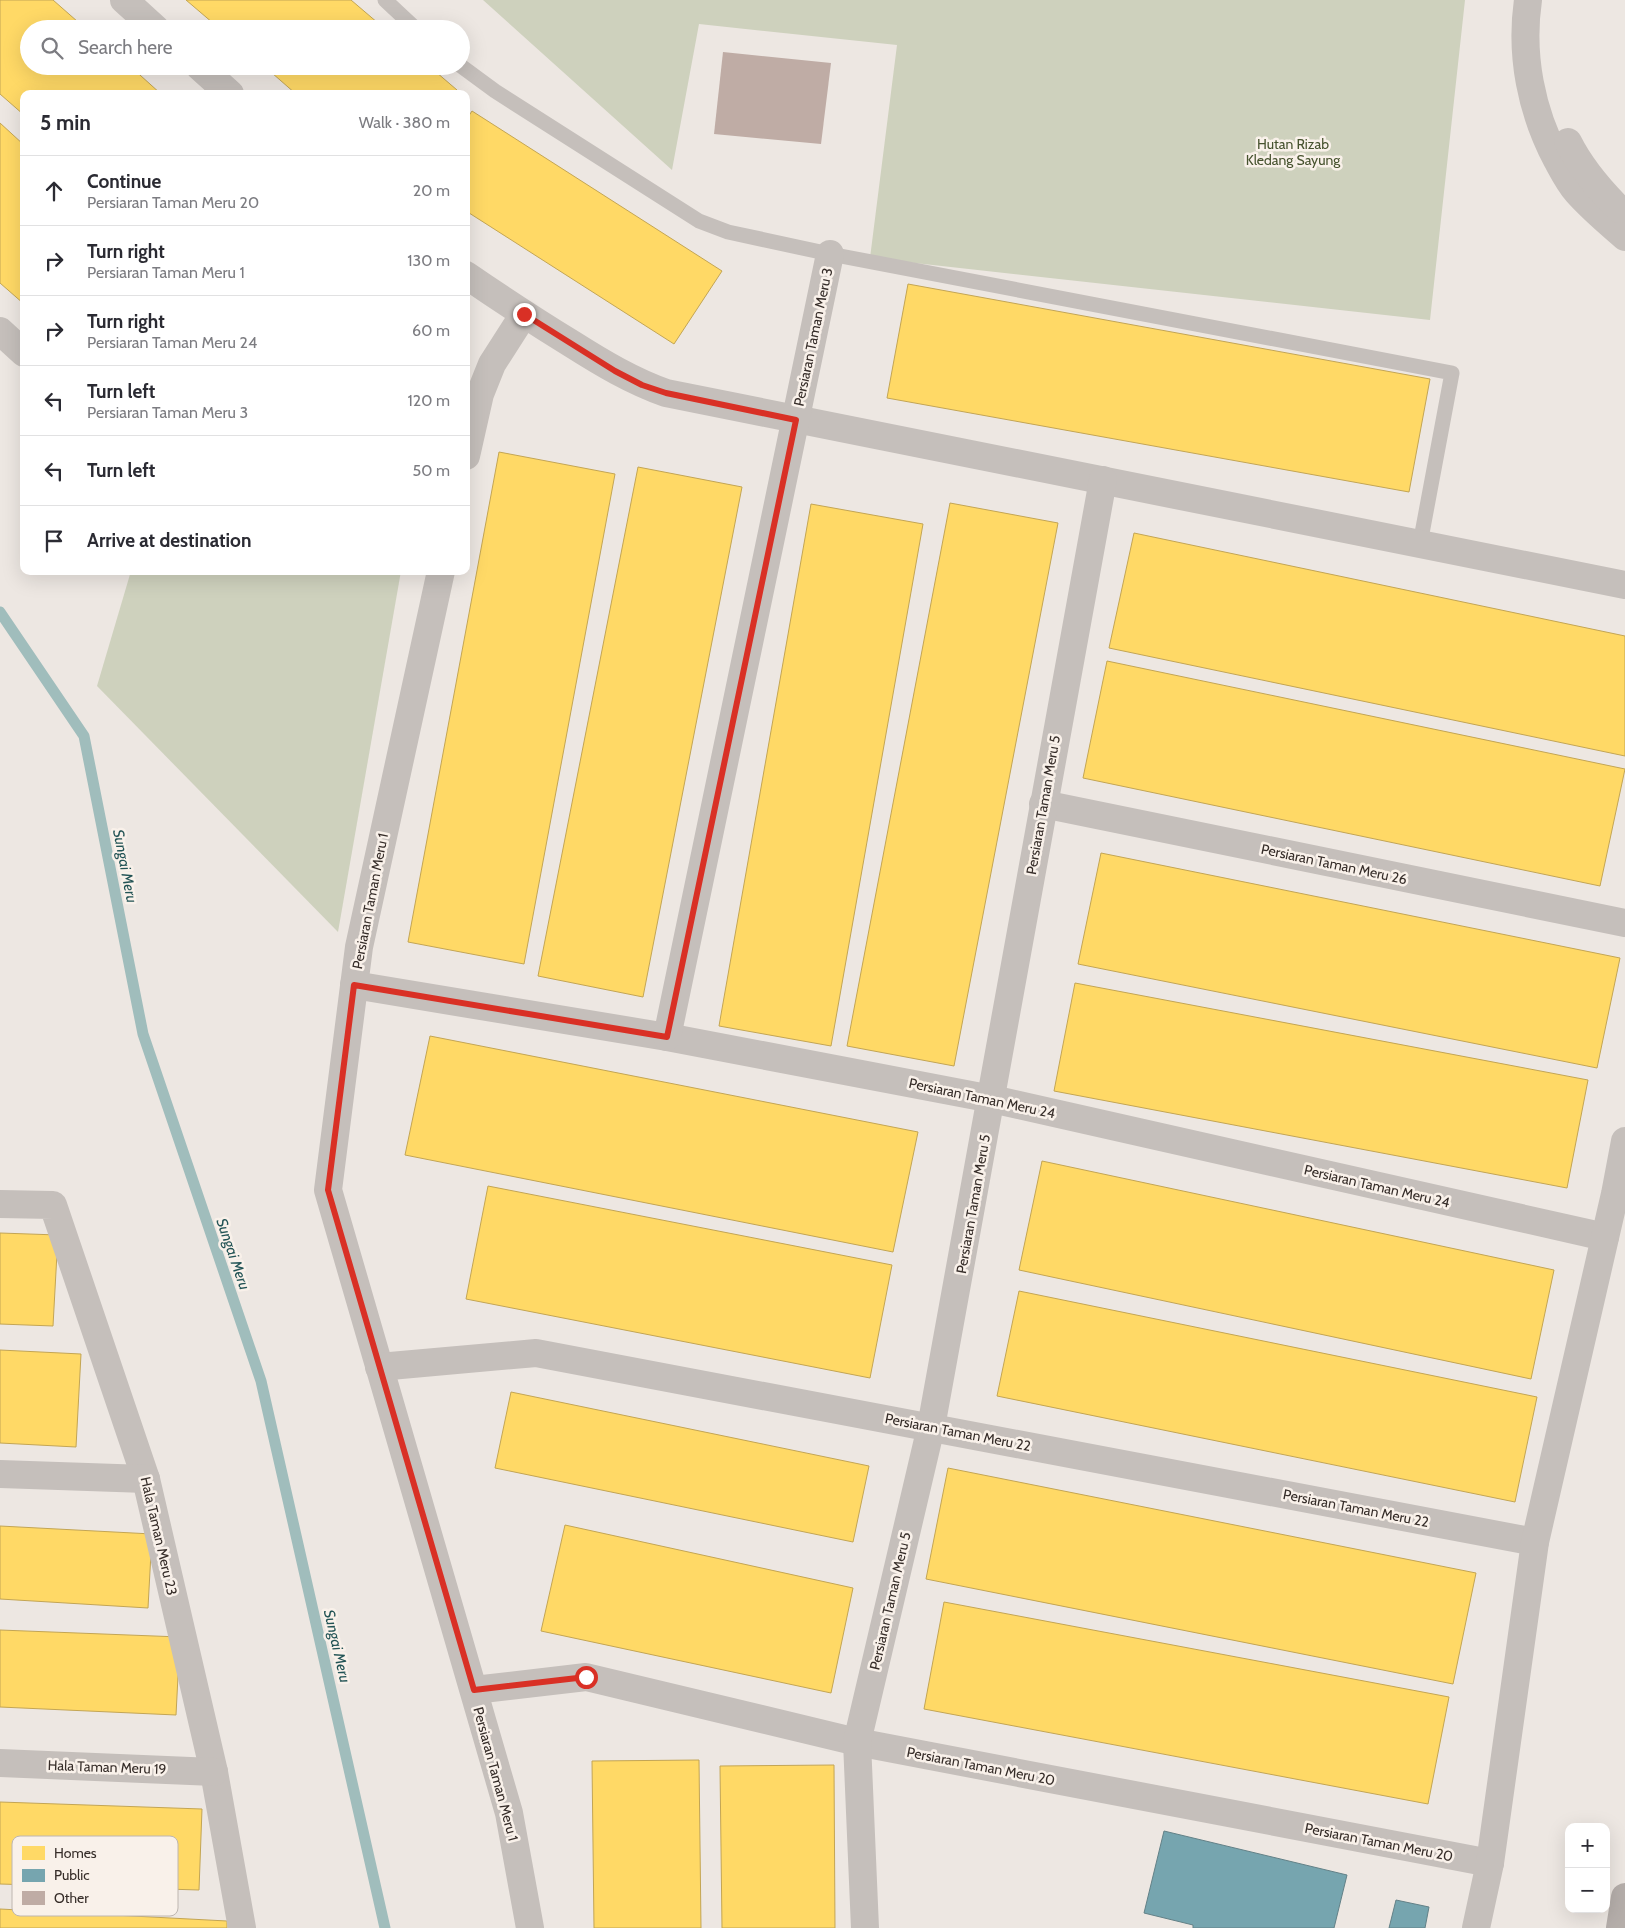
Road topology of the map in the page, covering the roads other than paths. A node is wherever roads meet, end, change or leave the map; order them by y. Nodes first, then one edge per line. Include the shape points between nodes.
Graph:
1 (124, 0) edge
2 (385, 0) edge
3 (1528, 0) edge
4 (1544, 0) edge
5 (146, 20) edge
6 (406, 20) edge
7 (470, 72) edge
8 (209, 75) edge
9 (226, 90) edge
10 (1625, 215) edge
11 (1625, 237) edge
12 (830, 254) junction
13 (470, 278) edge
14 (524, 314) junction
15 (0, 331) edge
16 (20, 349) edge
17 (796, 420) junction
18 (470, 438) edge
19 (1103, 480) junction
20 (1420, 544) junction
21 (440, 575) edge
22 (1625, 585) edge
23 (1043, 804) junction
24 (1625, 923) edge
25 (354, 985) junction
26 (667, 1037) junction
27 (992, 1099) junction
28 (1625, 1141) edge
29 (0, 1204) edge
30 (1605, 1237) junction
31 (379, 1367) junction
32 (932, 1427) junction
33 (0, 1474) edge
34 (146, 1480) junction
35 (1535, 1542) junction
36 (474, 1690) junction
37 (857, 1742) junction
38 (0, 1763) edge
39 (214, 1772) junction
40 (1490, 1863) junction
41 (1625, 1897) edge
42 (242, 1928) edge
43 (530, 1928) edge
44 (865, 1928) edge
45 (1476, 1928) edge
46 (1620, 1928) edge

1 - 5 street
2 - 6 lane
3 - 11 street via 1524,39 1534,104 1545,137 1576,191
4 - 10 street via 1542,42 1545,68 1561,128 1576,158 1600,190
7 - 12 lane via 699,221 728,232
8 - 9 street
12 - 17 street, Persiaran Taman Meru 3
12 - 20 lane via 1452,373
13 - 14 street
14 - 17 street via 642,385
14 - 18 street via 492,364 480,394
15 - 16 street
17 - 19 street
17 - 26 street, Persiaran Taman Meru 3
19 - 20 street
19 - 23 street, Persiaran Taman Meru 5
20 - 22 street
21 - 25 street, Persiaran Taman Meru 1 via 359,947
23 - 24 street, Persiaran Taman Meru 26
23 - 27 street, Persiaran Taman Meru 5
25 - 26 street, Persiaran Taman Meru 24
25 - 31 street, Persiaran Taman Meru 1 via 328,1190
26 - 27 street, Persiaran Taman Meru 24
27 - 30 street, Persiaran Taman Meru 24
27 - 32 street, Persiaran Taman Meru 5
28 - 30 street
29 - 34 street, Hala Taman Meru 23 via 53,1205
30 - 35 street
31 - 32 street, Persiaran Taman Meru 22 via 536,1353
31 - 36 street, Persiaran Taman Meru 1
32 - 35 street, Persiaran Taman Meru 22
32 - 37 street, Persiaran Taman Meru 5
33 - 34 street
34 - 39 street, Hala Taman Meru 23
35 - 40 street
36 - 37 street, Persiaran Taman Meru 20 via 586,1677
36 - 43 street, Persiaran Taman Meru 1 via 509,1813
37 - 40 street, Persiaran Taman Meru 20
37 - 44 street, Persiaran Taman Meru 5
38 - 39 street, Hala Taman Meru 19
39 - 42 street, Hala Taman Meru 23
40 - 45 street
41 - 46 main road

